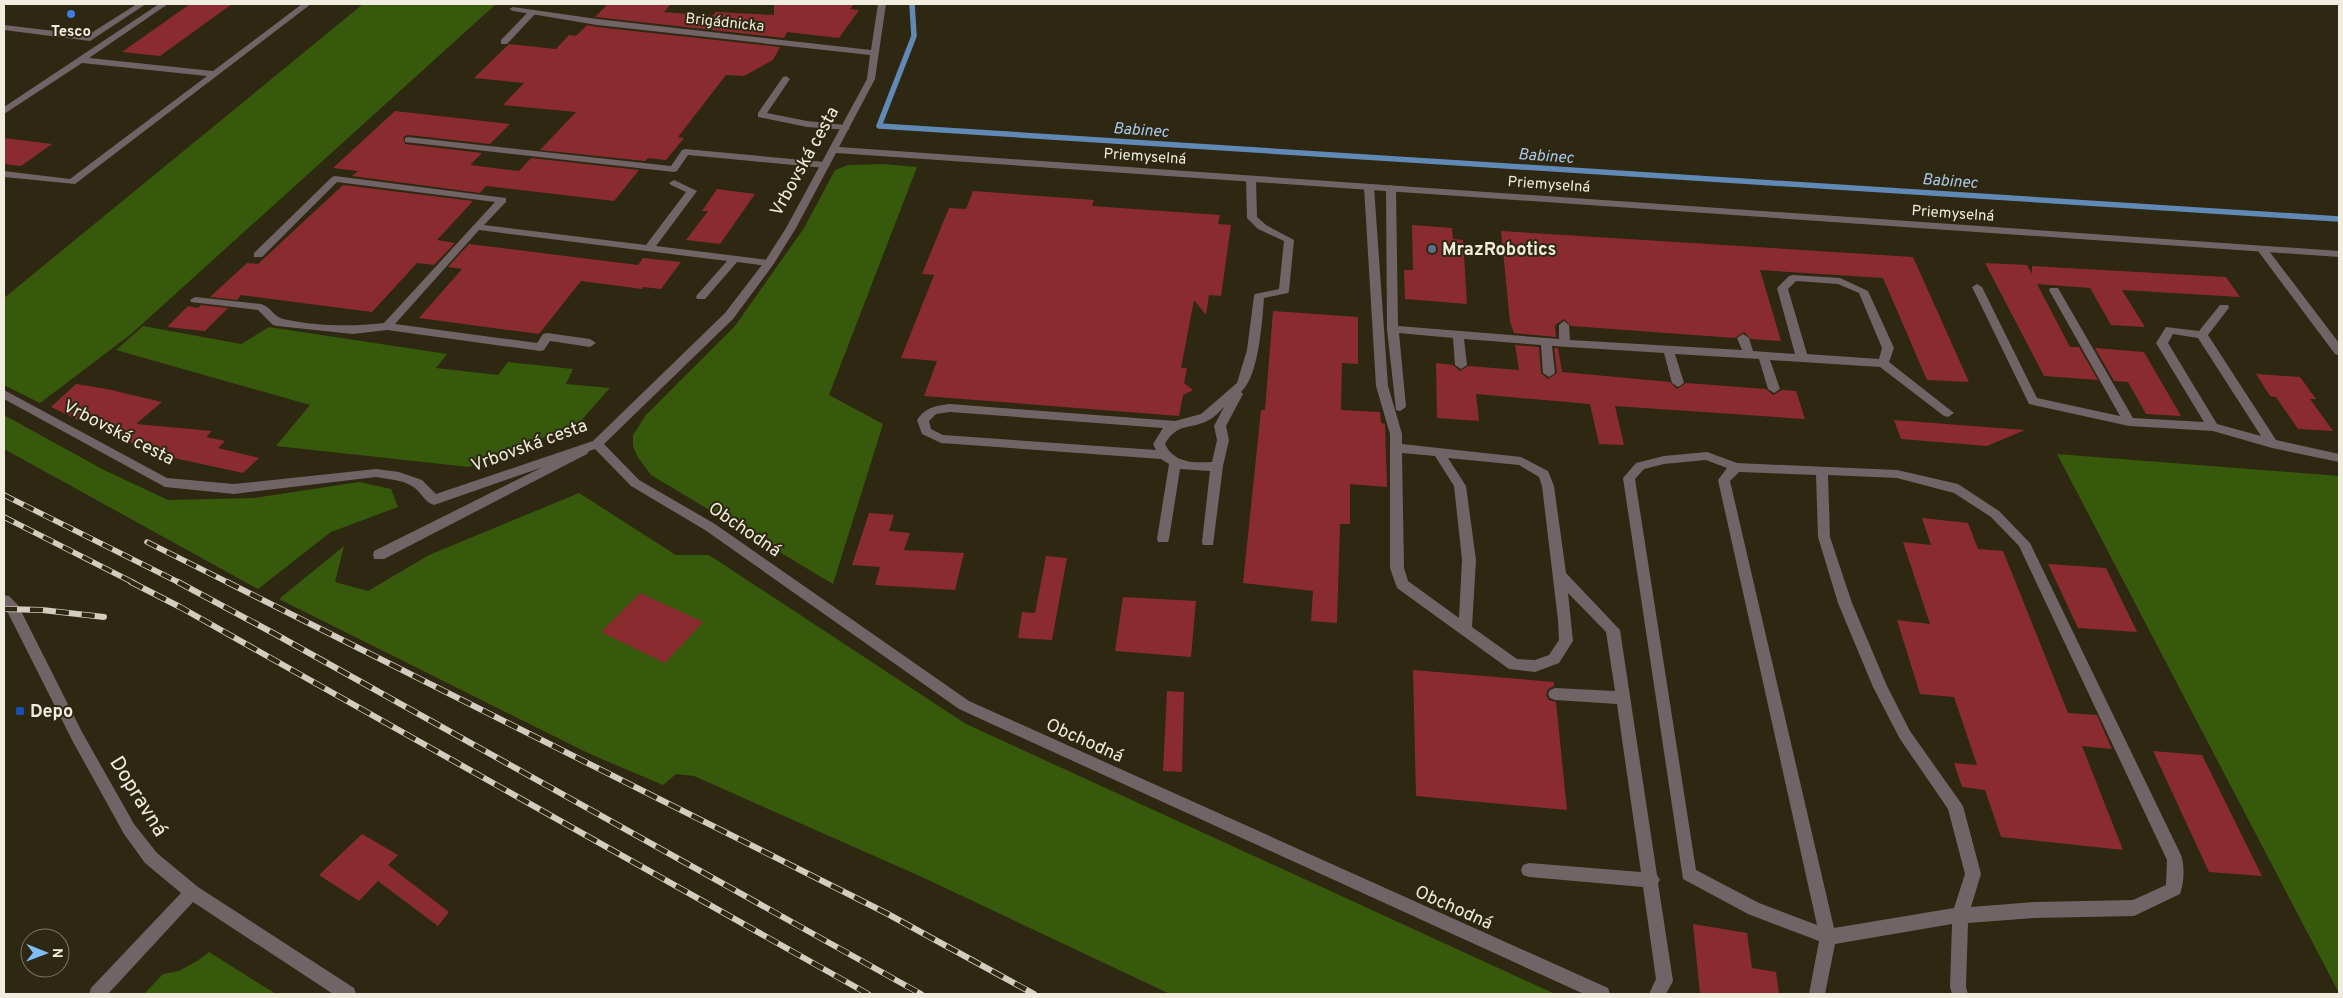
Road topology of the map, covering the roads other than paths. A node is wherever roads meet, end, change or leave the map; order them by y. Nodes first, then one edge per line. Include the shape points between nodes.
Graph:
1 (142, 4) edge
2 (164, 4) edge
3 (307, 4) edge
4 (882, 4) edge
5 (512, 8) dead end
6 (533, 12) junction
7 (4, 28) edge
8 (504, 42) dead end
9 (876, 53) junction
10 (80, 60) junction
11 (214, 74) junction
12 (786, 79) dead end
13 (4, 110) edge
14 (845, 128) junction
15 (408, 140) dead end
16 (834, 150) junction
17 (825, 165) junction
18 (4, 174) edge
19 (1251, 179) junction
20 (674, 183) dead end
21 (1369, 187) junction
22 (1391, 188) junction
23 (476, 227) junction
24 (650, 248) junction
25 (2262, 249) junction
26 (2339, 254) edge
27 (258, 255) dead end
28 (734, 259) junction
29 (769, 263) junction
30 (1977, 287) dead end
31 (2054, 290) dead end
32 (701, 297) dead end
33 (195, 300) dead end
34 (2224, 307) dead end
35 (1564, 325) dead end
36 (388, 326) junction
37 (1393, 329) junction
38 (1458, 335) junction
39 (2202, 335) junction
40 (1743, 338) dead end
41 (1546, 342) junction
42 (590, 343) dead end
43 (1565, 343) junction
44 (1668, 349) junction
45 (2339, 351) edge
46 (1748, 353) junction
47 (1763, 355) junction
48 (1802, 357) junction
49 (1883, 363) junction
50 (1461, 366) dead end
51 (1549, 373) dead end
52 (1678, 382) dead end
53 (1242, 385) junction
54 (1774, 389) dead end
55 (4, 394) edge
56 (1400, 407) dead end
57 (1948, 413) dead end
58 (1205, 417) junction
59 (2129, 422) junction
60 (1175, 425) junction
61 (1220, 426) junction
62 (2213, 428) junction
63 (597, 444) junction
64 (2272, 444) junction
65 (1396, 448) junction
66 (1438, 452) junction
67 (1164, 455) junction
68 (2339, 458) edge
69 (1175, 464) junction
70 (1217, 466) junction
71 (1736, 467) junction
72 (1822, 471) junction
73 (1163, 539) dead end
74 (1208, 542) dead end
75 (379, 555) dead end
76 (1559, 575) junction
77 (4, 600) edge
78 (1465, 631) junction
79 (1555, 694) dead end
80 (1624, 698) junction
81 (1528, 870) dead end
82 (1652, 880) junction
83 (192, 892) junction
84 (1960, 916) junction
85 (1828, 937) junction
86 (97, 994) edge
87 (348, 994) edge
88 (1602, 994) edge
89 (1657, 994) edge
90 (1817, 994) edge
91 (1960, 994) edge

1 - 7 street via 90,38
2 - 10 street
3 - 11 street
4 - 9 street, Vrbovská cesta
5 - 6 street, Brigádnicka
6 - 8 street
6 - 9 street, Brigádnicka
9 - 14 street, Vrbovská cesta via 871,79
10 - 11 street
10 - 13 street
11 - 18 street via 72,182
12 - 14 street via 761,116
14 - 16 street, Vrbovská cesta
15 - 17 street via 674,169 685,152
16 - 17 street, Vrbovská cesta
16 - 19 street, Priemyselná
17 - 29 street, Vrbovská cesta
19 - 21 street, Priemyselná
19 - 53 street via 1252,218 1262,227 1289,240 1284,291 1259,296 1253,350
20 - 24 street via 692,191
21 - 22 street, Priemyselná
21 - 65 street via 1382,386 1396,434
22 - 25 street, Priemyselná
22 - 37 street
23 - 24 street
23 - 27 street via 502,200 336,180
23 - 36 street
24 - 28 street
25 - 26 street, Priemyselná
25 - 45 street
28 - 29 street
28 - 32 street
29 - 63 street, Vrbovská cesta via 729,316
30 - 59 street via 2033,401
31 - 59 street
33 - 36 street via 260,307 277,322 353,330
34 - 39 street
35 - 43 street
36 - 42 street via 540,347 547,337
37 - 38 street
37 - 56 street
38 - 41 street
38 - 50 street
39 - 62 street via 2170,330 2162,343
39 - 64 street
40 - 46 street
41 - 43 street
41 - 51 street
43 - 44 street
44 - 46 street
44 - 52 street
46 - 47 street
47 - 48 street
47 - 54 street
48 - 49 street
48 - 49 street via 1782,288 1793,278 1840,281 1863,291 1888,348
49 - 57 street
53 - 58 street
53 - 61 street
55 - 63 street, Vrbovská cesta via 165,482 234,489 376,473 418,483 434,500
58 - 60 street
58 - 61 street
59 - 62 street
60 - 67 street via 1159,444
60 - 67 street via 950,408 933,410 923,420 926,431 941,438
61 - 70 street via 1223,440
62 - 64 street
63 - 75 street
63 - 88 street, Obchodná via 635,483 710,527 964,705
64 - 68 street
65 - 66 street
65 - 78 street via 1397,568 1402,584
66 - 76 street via 1521,461 1544,474
66 - 78 street via 1460,486 1469,560
67 - 69 street
69 - 70 street via 1198,468
69 - 73 street
70 - 74 street
71 - 72 street
71 - 85 street via 1724,480
71 - 85 street via 1706,456 1664,460 1640,466 1629,478 1688,874 1754,909
72 - 84 street via 1824,537 1845,603 1880,687 1905,734 1954,806 1973,874
72 - 84 street via 1897,474 1958,489 1995,514 2024,543 2176,860 2174,889 2134,908 2035,910
76 - 78 street via 1566,641 1554,659 1534,666 1514,665
76 - 80 street via 1614,630
77 - 83 street, Dopravná via 13,609 77,736 129,829 157,864
79 - 80 street
80 - 82 street
81 - 82 street
82 - 89 street via 1665,981
83 - 86 street
83 - 87 street, Dopravná
84 - 85 street
84 - 91 street
85 - 90 street

